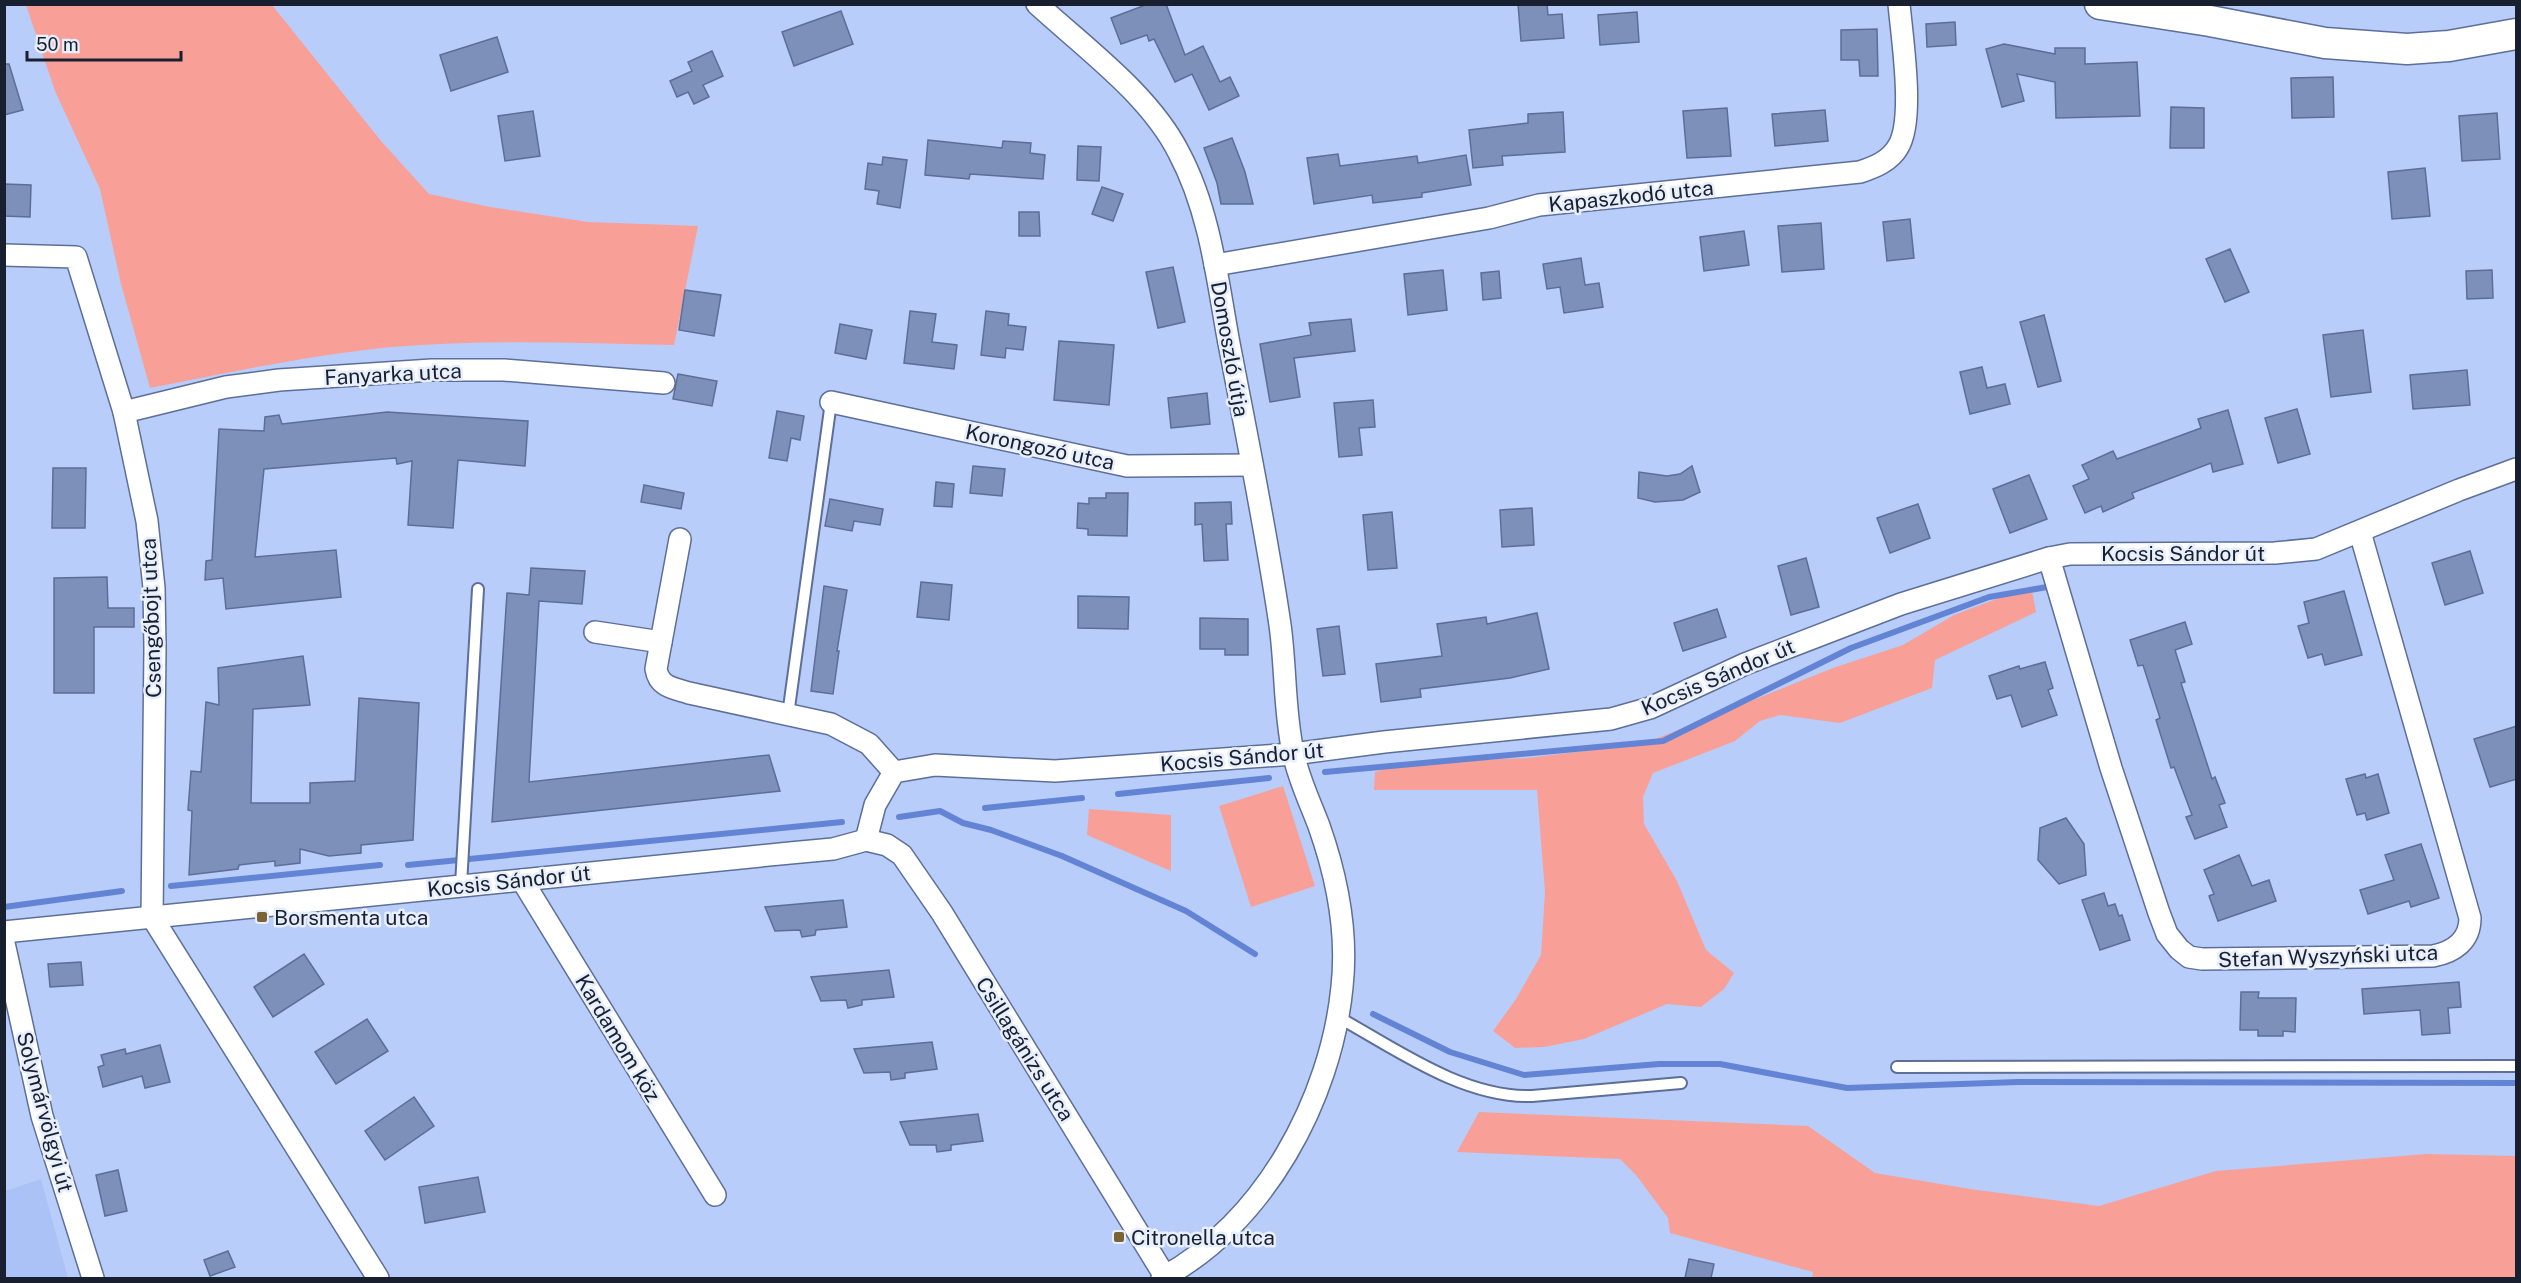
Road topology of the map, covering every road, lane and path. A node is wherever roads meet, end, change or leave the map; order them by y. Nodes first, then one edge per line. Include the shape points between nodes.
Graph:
1 (1037, 4) edge
2 (1899, 4) edge
3 (2100, 4) edge
4 (2517, 34) edge
5 (4, 255) edge
6 (1215, 266) junction
7 (664, 383) dead end
8 (831, 402) joint
9 (124, 412) junction
10 (1252, 465) junction
11 (2517, 469) edge
12 (2360, 532) junction
13 (680, 538) dead end
14 (2049, 558) junction
15 (478, 589) dead end
16 (595, 632) dead end
17 (661, 642) junction
18 (788, 716) junction
19 (1293, 754) junction
20 (894, 772) junction
21 (866, 840) junction
22 (461, 878) junction
23 (522, 880) junction
24 (152, 917) junction
25 (4, 932) edge
26 (4, 943) edge
27 (1338, 1017) junction
28 (2517, 1066) edge
29 (1896, 1067) dead end
30 (1681, 1083) dead end
31 (715, 1196) dead end
32 (93, 1278) edge
33 (378, 1278) edge
34 (1164, 1278) edge

1 - 6 street, Domoszló útja via 1162,124 1180,153 1194,189
2 - 6 street, Kapaszkodó utca via 1907,117 1899,146 1875,167 1860,172 1539,205 1489,218
3 - 4 street via 2337,44 2407,49
5 - 9 street, Csengőbojt utca via 76,257
6 - 10 street, Domoszló útja
7 - 9 street, Fanyarka utca via 504,370 432,370 279,380
8 - 10 street, Korongozó utca via 1128,466
8 - 18 lane
9 - 24 street, Csengőbojt utca via 147,521 154,588
10 - 19 street, Domoszló útja via 1284,651
11 - 12 street, Kocsis Sándor út
12 - 14 street, Kocsis Sándor út via 2316,549 2275,553 2070,554
12 - 14 street, Stefan Wyszyński utca via 2470,918 2470,928 2458,946 2433,956 2202,959 2189,957 2179,949 2167,934 2131,833
13 - 17 street
14 - 19 street, Kocsis Sándor út via 1901,604 1745,664 1650,708 1611,719
15 - 22 lane
16 - 17 street
17 - 18 street via 657,677 668,687
18 - 20 street via 831,724 869,744
19 - 20 street, Kocsis Sándor út via 1055,771 935,765
19 - 27 street, Domoszló útja via 1331,863 1339,899 1343,985
20 - 21 street via 875,805
21 - 23 street, Kocsis Sándor út via 833,849
21 - 34 street, Csillagánizs utca via 886,845 902,855 942,913
22 - 23 street, Kocsis Sándor út
22 - 24 street, Kocsis Sándor út
23 - 31 street, Kardamom köz
24 - 25 street, Kocsis Sándor út
24 - 33 street
26 - 32 street, Solymárvölgyi út via 42,1116
27 - 30 lane via 1453,1079 1494,1093 1532,1096
27 - 34 street, Domoszló útja via 1315,1101 1272,1174 1245,1210 1214,1241
28 - 29 lane

